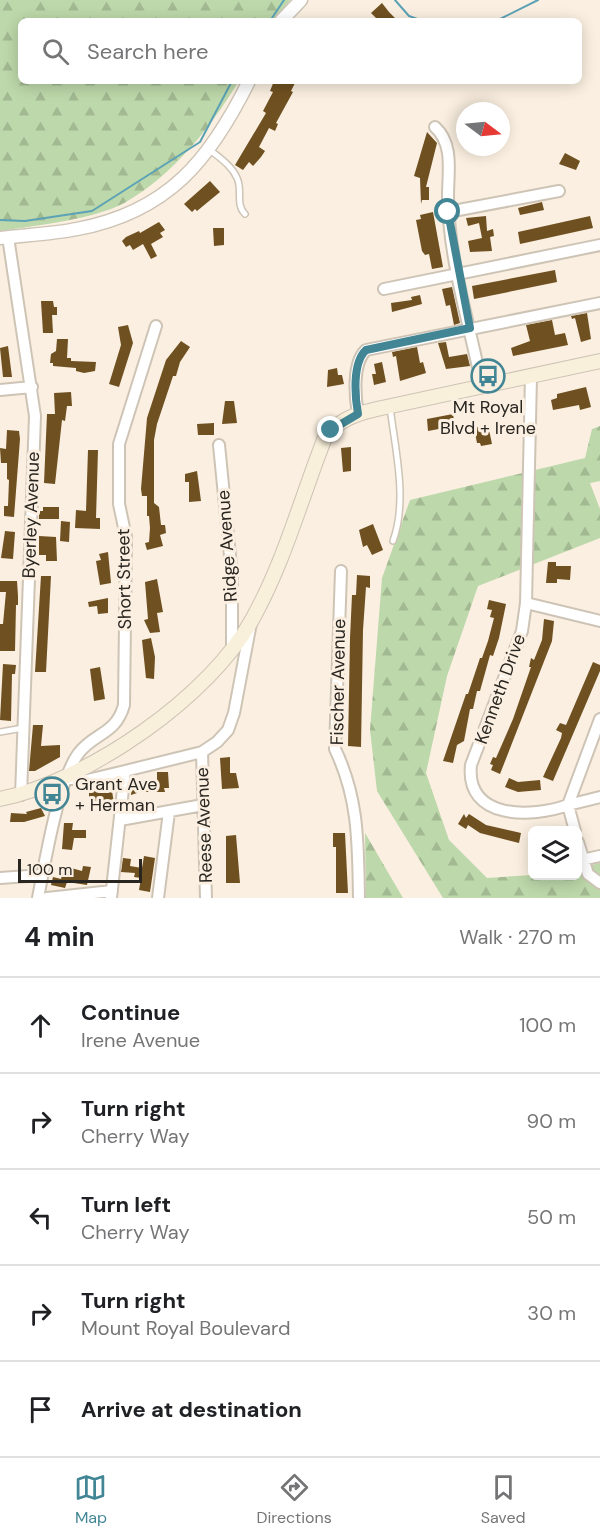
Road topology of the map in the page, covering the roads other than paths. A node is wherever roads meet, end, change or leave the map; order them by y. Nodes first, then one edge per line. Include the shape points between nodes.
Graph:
1 (301, 0) edge
2 (284, 18) edge
3 (248, 84) edge
4 (435, 127) dead end
5 (210, 150) junction
6 (559, 191) dead end
7 (448, 212) junction
8 (245, 214) dead end
9 (4, 238) edge
10 (600, 244) edge
11 (458, 272) junction
12 (384, 289) dead end
13 (600, 303) edge
14 (156, 326) dead end
15 (470, 328) junction
16 (600, 361) edge
17 (531, 376) junction
18 (482, 386) junction
19 (32, 387) junction
20 (0, 390) edge
21 (390, 406) junction
22 (358, 414) junction
23 (219, 445) dead end
24 (393, 541) dead end
25 (341, 571) dead end
26 (526, 603) junction
27 (252, 621) junction
28 (600, 621) edge
29 (232, 648) junction
30 (600, 719) edge
31 (23, 728) junction
32 (0, 732) edge
33 (201, 752) junction
34 (125, 771) junction
35 (65, 777) junction
36 (21, 795) junction
37 (600, 797) edge
38 (0, 799) edge
39 (203, 805) junction
40 (568, 805) junction
41 (169, 812) junction
42 (120, 820) junction
43 (574, 826) edge
44 (600, 856) edge
45 (582, 860) joint
46 (42, 875) junction
47 (0, 878) edge
48 (600, 883) edge
49 (112, 894) edge
50 (38, 898) edge
51 (46, 898) edge
52 (158, 898) edge
53 (206, 898) edge
54 (359, 898) edge

1 - 2 street
3 - 5 street
4 - 7 street via 444,135 448,150
5 - 8 lane via 237,178 239,207
5 - 9 street via 171,189 134,211 76,230
6 - 7 street
7 - 11 street
9 - 19 street, Byerley Avenue
10 - 11 street
11 - 12 street
11 - 15 street
13 - 15 street
14 - 35 street, Short Street via 119,444 119,504 126,537 124,705 121,718 79,752
15 - 18 street
15 - 22 street via 362,353 355,390
16 - 17 main road
17 - 18 main road
17 - 26 street, Kenneth Drive
18 - 21 main road
19 - 20 street
19 - 31 street, Byerley Avenue via 35,416
21 - 22 main road
21 - 24 lane via 399,494 398,526
22 - 27 main road via 338,423 324,440
23 - 29 street, Ridge Avenue via 232,576
25 - 54 street, Fischer Avenue via 335,749 355,805
26 - 28 street
26 - 40 street, Kenneth Drive via 522,631 471,765 470,781 476,795 490,806 509,812 548,812
27 - 29 main road
27 - 33 street via 228,730
29 - 35 main road via 167,713 116,749
30 - 40 street
31 - 32 lane
31 - 36 street, Byerley Avenue
33 - 34 street
33 - 39 street, Reese Avenue
34 - 35 street via 83,780
34 - 42 street
35 - 36 main road
35 - 46 street, Short Street
36 - 38 main road
37 - 40 street, Kenneth Drive
39 - 41 street
39 - 53 street, Reese Avenue
40 - 43 street
41 - 42 street
41 - 52 street
42 - 49 street
44 - 45 street
45 - 48 street via 591,878
46 - 47 street
46 - 50 street, Short Street
49 - 51 street

